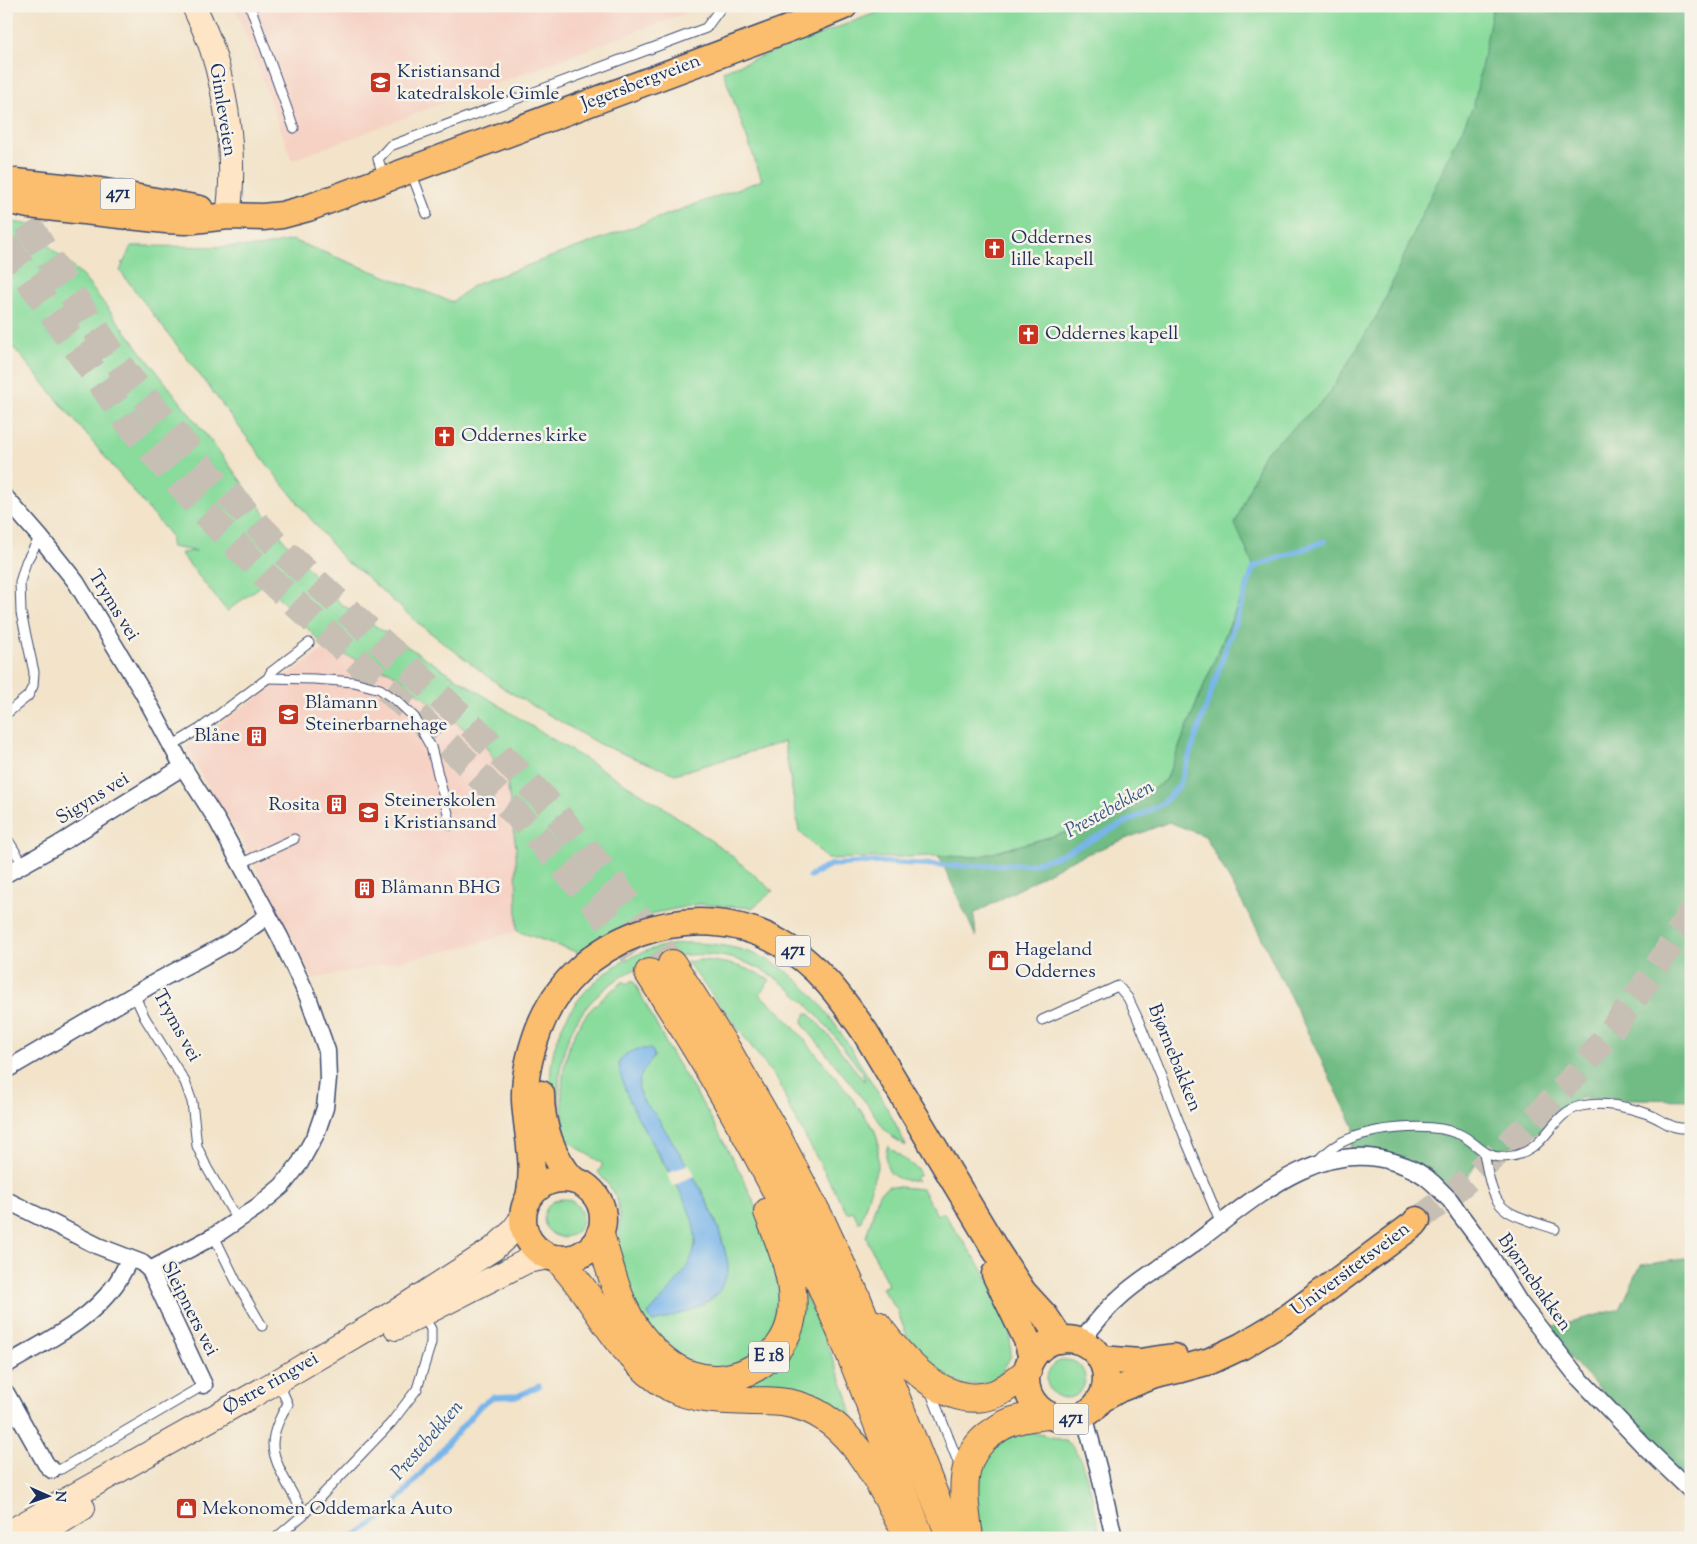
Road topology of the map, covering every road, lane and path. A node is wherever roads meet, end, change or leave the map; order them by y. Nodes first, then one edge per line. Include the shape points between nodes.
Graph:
1 (194, 6) edge
2 (250, 6) edge
3 (722, 6) edge
4 (844, 6) edge
5 (798, 15) edge
6 (294, 128) dead end
7 (410, 170) junction
8 (384, 179) junction
9 (6, 181) edge
10 (6, 200) edge
11 (427, 214) dead end
12 (228, 216) junction
13 (6, 498) edge
14 (40, 537) junction
15 (309, 643) dead end
16 (268, 678) junction
17 (6, 714) edge
18 (172, 745) junction
19 (184, 767) junction
20 (451, 825) dead end
21 (6, 837) edge
22 (294, 839) dead end
23 (242, 863) junction
24 (23, 864) junction
25 (6, 874) edge
26 (268, 915) junction
27 (134, 994) junction
28 (1042, 1020) dead end
29 (6, 1070) edge
30 (736, 1116) junction
31 (1691, 1128) edge
32 (1484, 1153) junction
33 (1317, 1163) junction
34 (573, 1180) junction
35 (8, 1204) edge
36 (526, 1208) junction
37 (238, 1220) junction
38 (1221, 1224) junction
39 (1555, 1229) dead end
40 (600, 1235) junction
41 (214, 1236) junction
42 (554, 1258) junction
43 (130, 1259) junction
44 (150, 1270) junction
45 (857, 1299) junction
46 (418, 1307) junction
47 (262, 1326) dead end
48 (1071, 1341) junction
49 (1101, 1359) junction
50 (6, 1365) edge
51 (1029, 1365) junction
52 (924, 1377) junction
53 (204, 1385) joint
54 (280, 1386) junction
55 (6, 1393) edge
56 (1092, 1408) junction
57 (1047, 1415) junction
58 (52, 1470) joint
59 (1691, 1491) edge
60 (965, 1492) junction
61 (304, 1514) junction
62 (6, 1534) edge
63 (36, 1538) edge
64 (276, 1538) edge
65 (908, 1538) edge
66 (920, 1538) edge
67 (951, 1538) edge
68 (970, 1538) edge
69 (976, 1538) edge
70 (1114, 1538) edge

1 - 12 main road, Gimleveien via 212,49 229,135
2 - 6 lane
3 - 8 lane via 706,28 390,146 378,159
4 - 5 main road, Jegersbergveien / 471
5 - 7 main road, Jegersbergveien / 471
7 - 8 main road, Jegersbergveien / 471
7 - 11 lane
8 - 12 main road, Jegersbergveien / 471 via 282,215
9 - 12 main road, 471 via 110,192
10 - 12 main road, 471 via 166,220
13 - 14 street, Tryms vei
14 - 17 lane via 26,562 20,582 22,613 34,672 33,686 28,696
14 - 18 street, Tryms vei via 76,582
15 - 16 lane via 271,672
16 - 18 lane
16 - 20 lane via 354,682 380,689 398,701 414,717 431,747
18 - 19 street, Tryms vei
19 - 23 street, Tryms vei
19 - 24 street, Sigyns vei
21 - 24 lane
22 - 23 lane
23 - 26 street, Tryms vei
24 - 25 street, Sigyns vei
26 - 27 street, Tryms vei via 231,941
26 - 37 street, Tryms vei via 308,997 327,1051 328,1079 325,1108 316,1134 300,1163 282,1186
27 - 29 street
27 - 37 lane, Tryms vei via 185,1082 192,1102 197,1146
28 - 38 lane, Bjørnebakken via 1118,986 1128,998
30 - 40 highway, E 18 via 782,1248 792,1287 787,1330 779,1347 766,1360 738,1376 721,1379 692,1376 665,1360 641,1337 622,1306
30 - 45 highway, E 18 via 692,1039 660,969 727,1050 822,1223
30 - 66 highway, E 18 via 819,1280
31 - 32 lane via 1679,1129 1633,1109 1580,1106 1566,1113 1535,1147 1520,1154 1499,1157
32 - 33 lane, Bjørnebakken via 1474,1142 1459,1134 1440,1128 1418,1127 1372,1131 1354,1137 1337,1145
32 - 39 lane, Bjørnebakken via 1490,1184 1501,1207
33 - 38 street, Bjørnebakken via 1280,1181
33 - 59 street, Bjørnebakken, bridge via 1359,1156 1382,1158 1404,1165 1430,1180 1450,1200 1519,1302 1577,1376
34 - 36 main road via 544,1184 536,1190
34 - 40 main road, 471 via 588,1188 599,1202 603,1218
34 - 51 main road, 471 via 553,1151 545,1125 541,1073 556,1022 578,989 614,958 643,944 669,937 722,936 760,947 804,975 847,1027 982,1252 1028,1340
35 - 43 street, Sleipners vei
36 - 42 main road, 471 via 524,1226 530,1241 542,1253
36 - 46 main road, Østre ringvei via 511,1233
36 - 48 main road, 471 via 533,1172 525,1099 527,1071 539,1029 560,992 589,961 639,933 688,922 737,927 790,949 812,966 841,998 865,1032 1023,1292
37 - 41 street, Tryms vei
38 - 48 street, Bjørnebakken via 1142,1279
40 - 42 main road via 586,1252 573,1258
41 - 44 street, Tryms vei
41 - 47 lane
42 - 46 main road, Østre ringvei via 526,1261
42 - 65 highway via 586,1293 640,1366 669,1386 681,1393 715,1400 802,1406 837,1428 859,1451
43 - 44 street, Sleipners vei
43 - 50 street, Sleipners vei via 115,1286 73,1325
44 - 53 street, Sleipners vei
45 - 52 highway, E 18 via 892,1344
45 - 67 highway, E 18
46 - 54 main road, Østre ringvei via 371,1341
46 - 61 lane via 431,1329 431,1343 418,1389 391,1423
48 - 49 main road, 471 via 1095,1352
48 - 51 main road via 1048,1344 1036,1352
49 - 56 main road, 471 via 1106,1380 1104,1390
49 - 56 main road, Universitetsveien / 471 via 1154,1361 1210,1348 1282,1309 1416,1220 1282,1322 1242,1346 1182,1370 1155,1375 1119,1389
51 - 52 highway, E 18 via 1011,1384 995,1394 971,1398 948,1392
51 - 57 main road, 471 via 1026,1382 1032,1402
52 - 60 lane
53 - 58 lane, Østre ringvei via 61,1469
54 - 61 lane via 288,1404 280,1415 272,1443 276,1460
54 - 62 main road, Østre ringvei
54 - 63 main road, Østre ringvei
55 - 58 street
56 - 57 main road, 471 via 1066,1420
56 - 70 street via 1100,1472
57 - 60 highway via 1004,1425 977,1445 969,1459
60 - 68 highway
60 - 69 lane
61 - 64 lane

